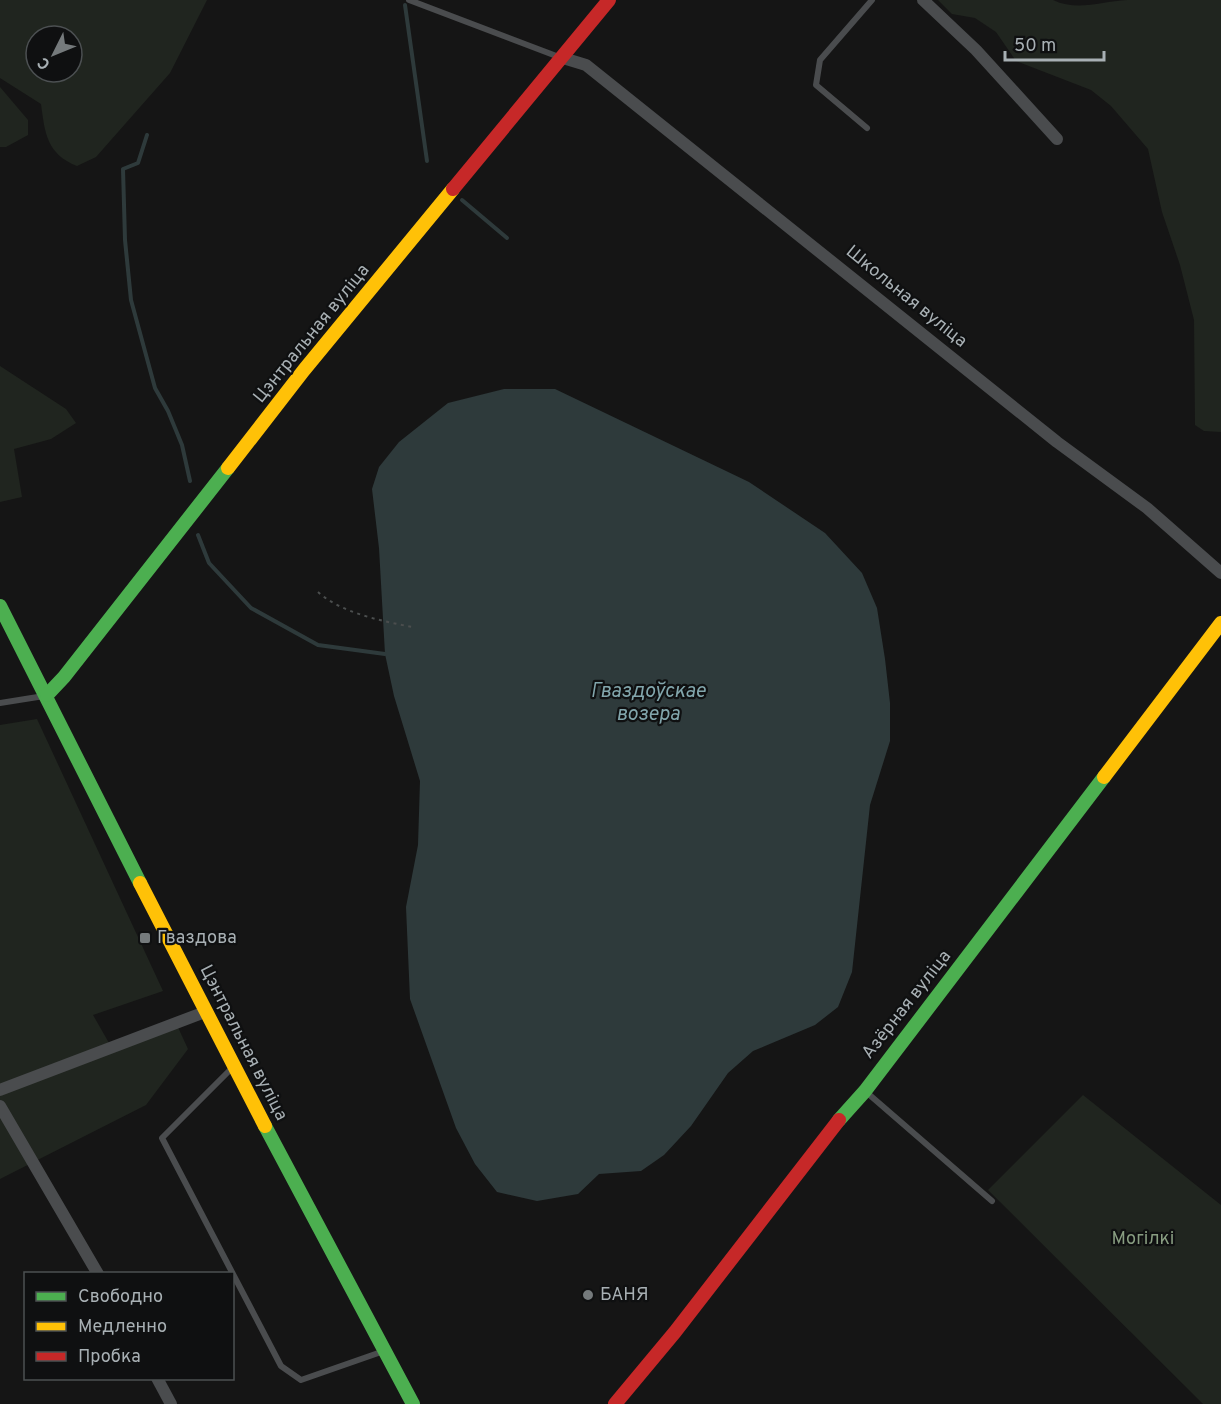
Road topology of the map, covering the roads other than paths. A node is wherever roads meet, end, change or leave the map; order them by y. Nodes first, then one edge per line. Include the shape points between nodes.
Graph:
1 (409, 0) edge
2 (609, 0) edge
3 (872, 0) edge
4 (922, 0) edge
5 (563, 58) junction
6 (867, 128) dead end
7 (1057, 139) dead end
8 (1221, 573) edge
9 (0, 606) edge
10 (1221, 623) edge
11 (47, 695) junction
12 (0, 703) edge
13 (205, 1012) junction
14 (233, 1066) junction
15 (0, 1090) edge
16 (865, 1090) junction
17 (0, 1106) edge
18 (992, 1201) dead end
19 (97, 1272) edge
20 (232, 1272) edge
21 (234, 1276) edge
22 (384, 1350) junction
23 (158, 1380) edge
24 (171, 1404) edge
25 (413, 1404) edge
26 (615, 1404) edge

1 - 5 lane
2 - 5 street, Цэнтральная вуліца
3 - 6 lane via 820,60 816,85
4 - 7 street via 976,50
5 - 8 street, Школьная вуліца via 586,65 1057,441 1147,508
5 - 11 street, Цэнтральная вуліца via 304,370
9 - 11 street, Цэнтральная вуліца
10 - 16 street, Азёрная вуліца
11 - 12 lane
11 - 13 street, Цэнтральная вуліца
13 - 14 street, Цэнтральная вуліца
13 - 15 street
14 - 20 lane via 162,1138
14 - 22 street, Цэнтральная вуліца
16 - 18 lane
16 - 26 street, Азёрная вуліца
17 - 19 street
21 - 22 lane via 281,1366 301,1380
22 - 25 street, Цэнтральная вуліца
23 - 24 street

